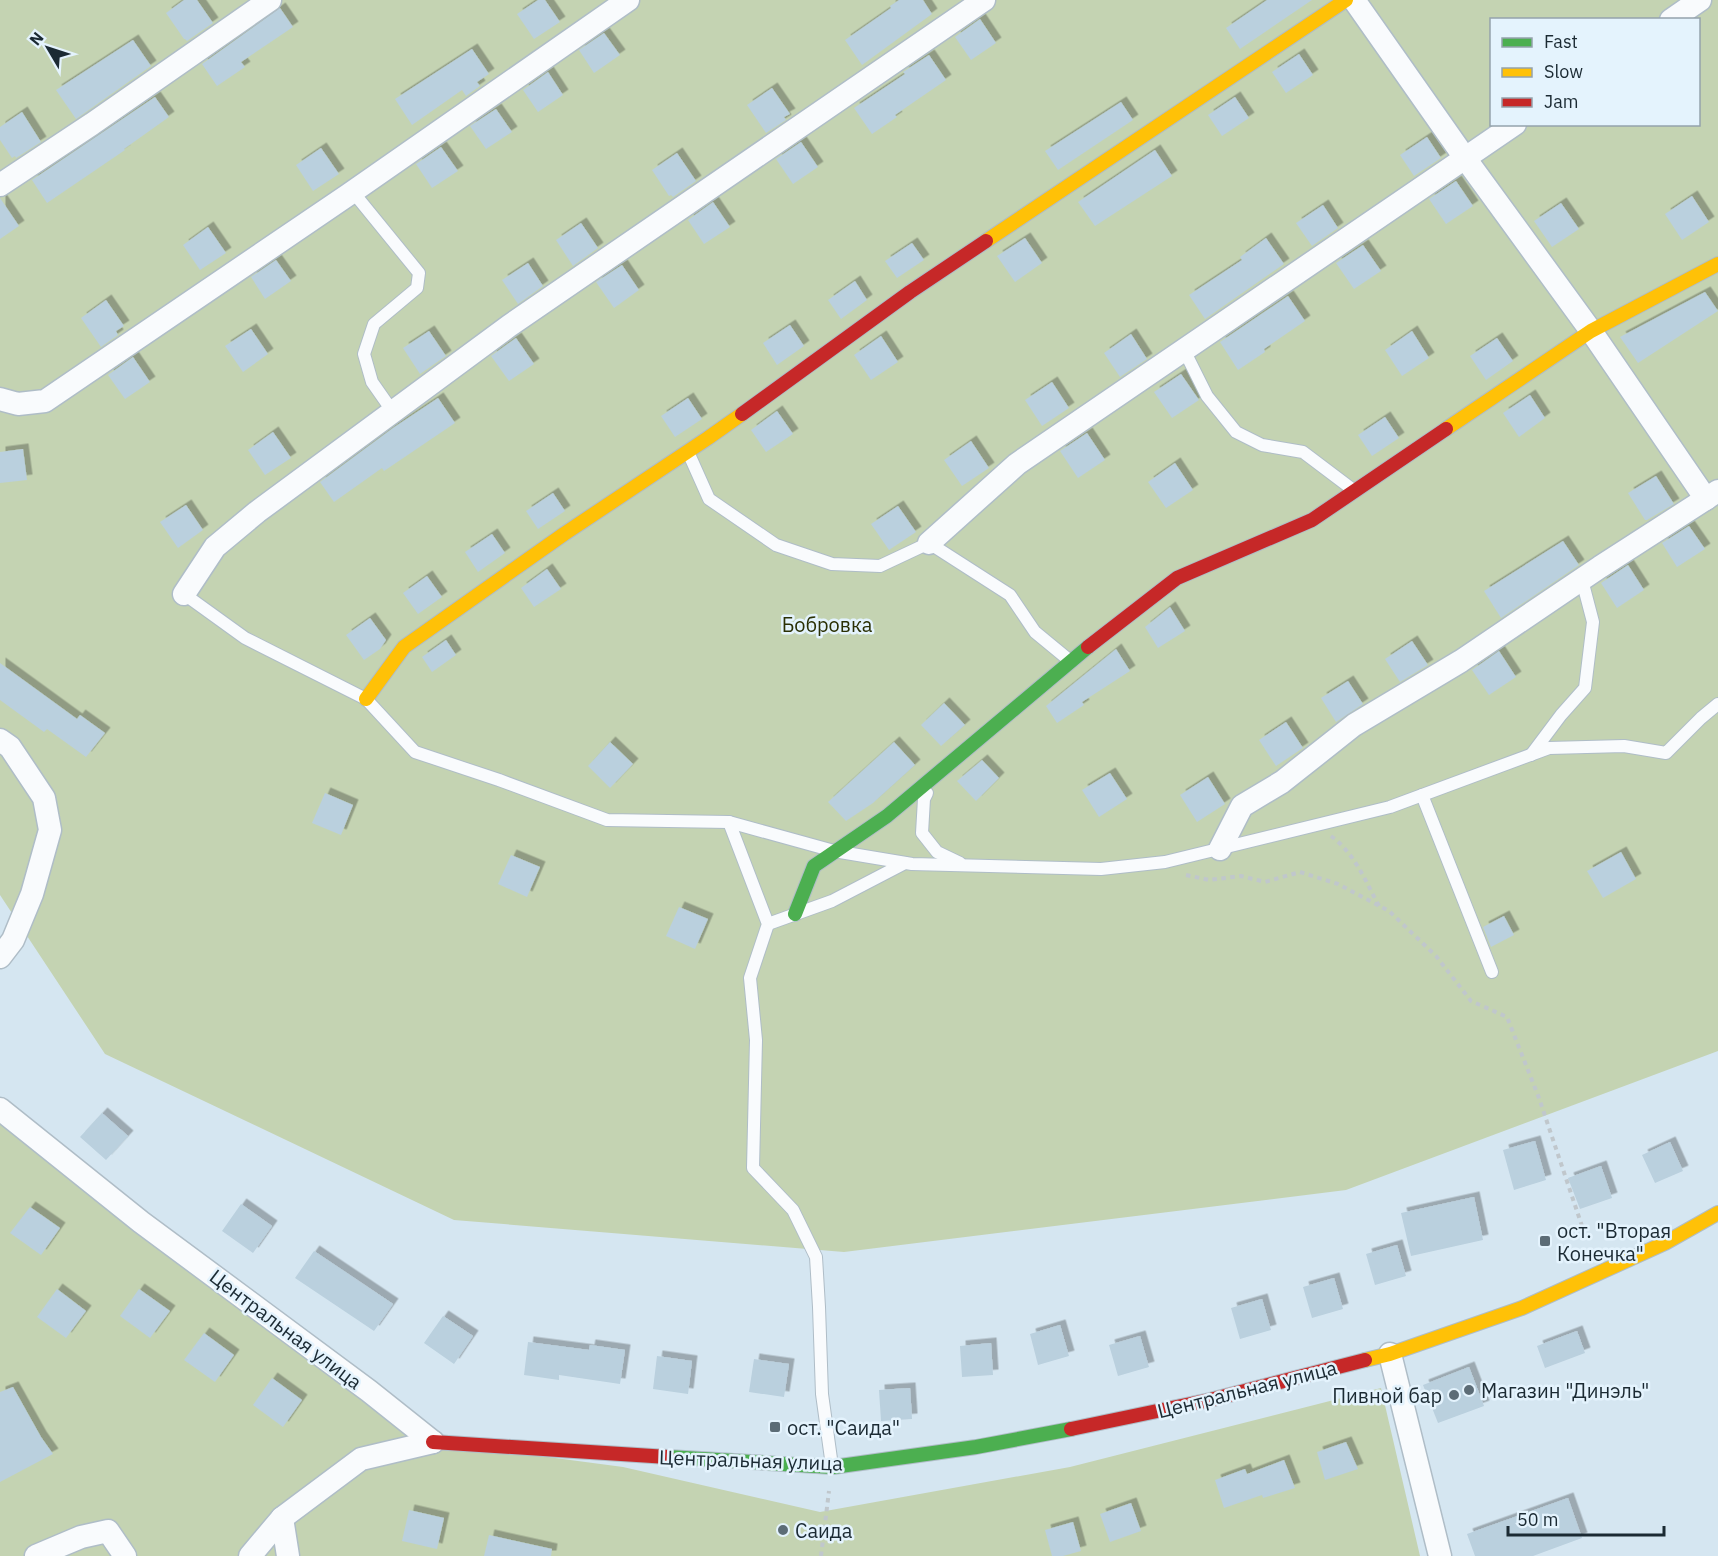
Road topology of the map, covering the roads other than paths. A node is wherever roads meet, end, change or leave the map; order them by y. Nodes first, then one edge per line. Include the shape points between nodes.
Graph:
1 (270, 0) edge
2 (628, 0) edge
3 (984, 0) edge
4 (1346, 0) edge
5 (1354, 0) edge
6 (1700, 0) edge
7 (1674, 18) edge
8 (1512, 126) edge
9 (1465, 158) junction
10 (0, 185) edge
11 (353, 192) junction
12 (1718, 264) edge
13 (1590, 331) junction
14 (1184, 350) junction
15 (0, 399) edge
16 (393, 412) junction
17 (688, 452) junction
18 (1354, 491) junction
19 (1712, 495) edge
20 (930, 543) junction
21 (1582, 579) junction
22 (184, 594) joint
23 (1070, 661) junction
24 (366, 699) junction
25 (1718, 704) edge
26 (0, 740) edge
27 (1530, 755) junction
28 (939, 770) junction
29 (1422, 795) junction
30 (729, 822) junction
31 (1220, 849) junction
32 (834, 852) junction
33 (905, 863) junction
34 (964, 865) junction
35 (795, 914) junction
36 (768, 924) junction
37 (0, 957) edge
38 (1492, 972) dead end
39 (0, 1109) edge
40 (1718, 1213) edge
41 (1390, 1354) junction
42 (433, 1442) junction
43 (832, 1467) junction
44 (282, 1518) junction
45 (36, 1556) edge
46 (124, 1556) edge
47 (250, 1556) edge
48 (288, 1556) edge
49 (1440, 1556) edge

1 - 10 street
2 - 11 street
3 - 16 street via 519,319
4 - 17 street via 910,292
5 - 9 street
6 - 7 street
8 - 9 street
9 - 13 street
9 - 14 street
11 - 15 street via 45,400 18,404
11 - 16 lane via 419,273 417,288 374,324 364,354 372,382
12 - 13 street
13 - 18 street
13 - 19 street
14 - 18 lane via 1207,396 1236,432 1262,445 1303,452
14 - 20 street via 1017,464
16 - 22 street via 215,547
17 - 20 lane via 710,499 776,545 832,564 880,566
17 - 24 street via 404,647
18 - 23 street via 1312,519 1177,578
19 - 21 street
20 - 23 lane via 1010,595 1035,632
21 - 27 lane via 1593,622 1585,688
21 - 31 street via 1461,661 1354,725 1281,782 1242,806
22 - 24 lane via 245,638
23 - 28 street
24 - 30 lane via 415,752 607,820
25 - 27 lane via 1666,753 1624,746 1549,748
26 - 37 street via 10,747 44,798 50,830 32,894 13,940
27 - 29 lane
28 - 32 street via 887,816
28 - 34 lane via 924,799 922,832 937,852
29 - 31 lane via 1390,807
29 - 38 lane
30 - 32 lane
30 - 36 lane
31 - 34 lane via 1166,862 1101,870
32 - 33 lane
32 - 35 street via 814,866
33 - 34 lane
33 - 35 lane via 832,901
35 - 36 lane
36 - 43 lane via 750,978 756,1040 753,1168 793,1210 816,1257 822,1394
39 - 42 street, Центральная улица via 141,1222
40 - 41 street, Центральная улица via 1665,1243 1522,1308
41 - 43 street, Центральная улица via 1098,1424 976,1447
41 - 49 street
42 - 43 street, Центральная улица
42 - 44 street via 361,1459
44 - 47 street
44 - 48 street
45 - 46 street via 81,1537 108,1531

